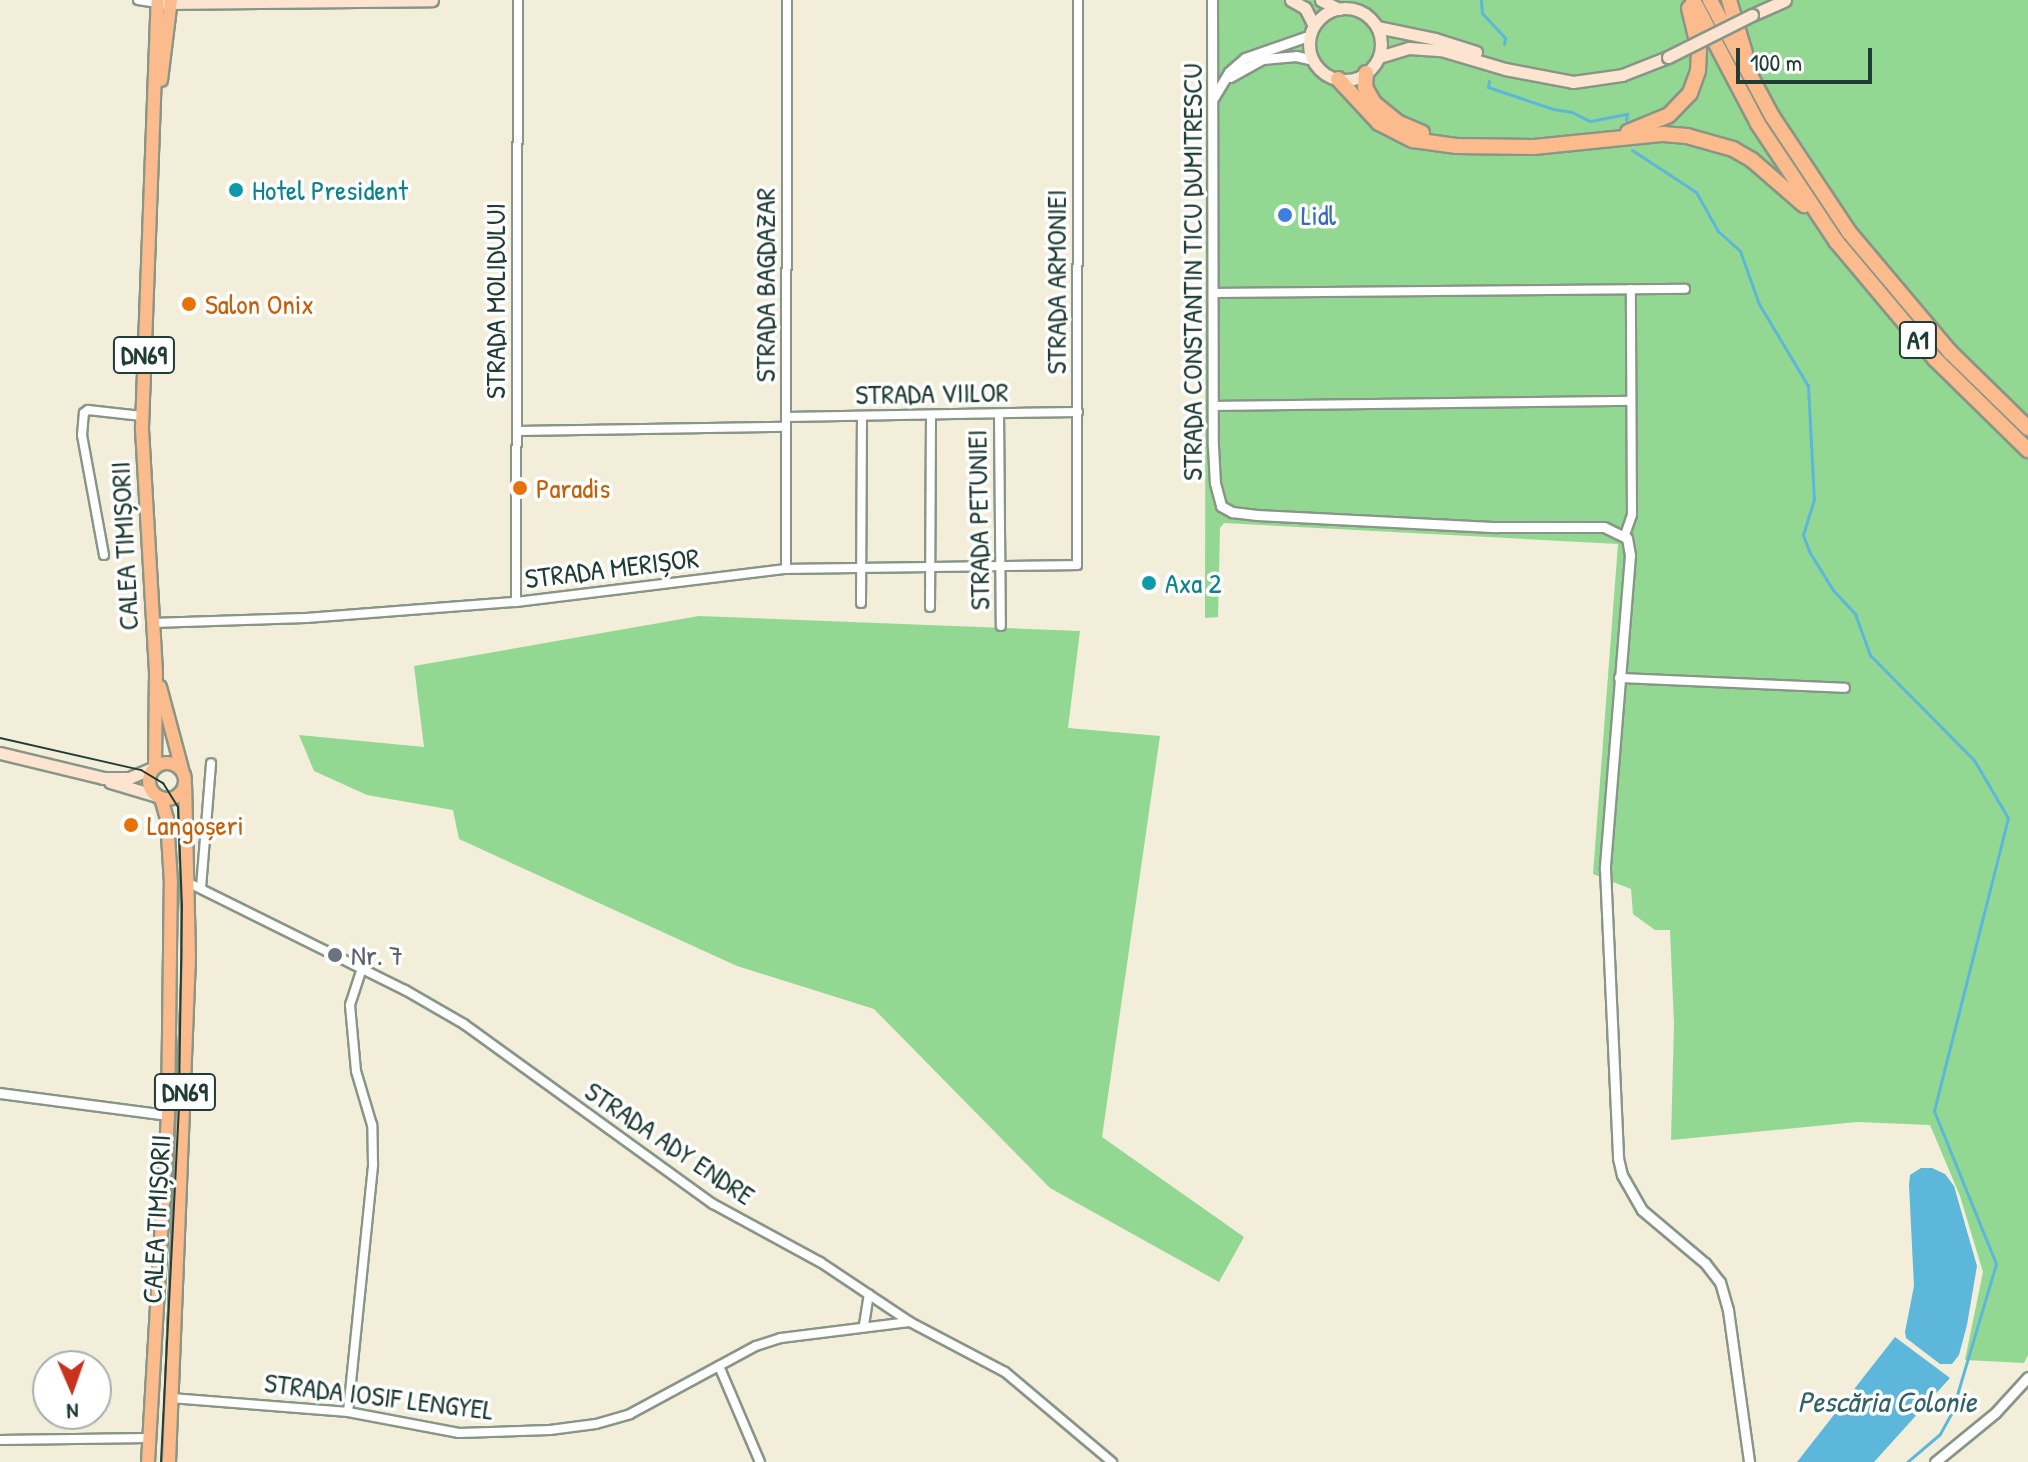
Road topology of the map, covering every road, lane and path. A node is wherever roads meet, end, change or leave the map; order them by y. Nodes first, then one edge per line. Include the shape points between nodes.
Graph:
1 (138, 0) edge
2 (432, 0) edge
3 (518, 0) edge
4 (787, 0) edge
5 (1078, 0) edge
6 (1212, 0) edge
7 (1291, 0) edge
8 (1321, 0) edge
9 (1690, 0) edge
10 (1710, 0) edge
11 (1729, 0) edge
12 (1785, 0) edge
13 (164, 2) edge
14 (1339, 9) junction
15 (1377, 27) junction
16 (1312, 30) junction
17 (1379, 57) junction
18 (1313, 60) junction
19 (1520, 71) junction
20 (1366, 73) junction
21 (1338, 79) junction
22 (1225, 82) junction
23 (1213, 97) junction
24 (1761, 97) junction
25 (1593, 141) junction
26 (1501, 145) junction
27 (1821, 220) junction
28 (1631, 289) junction
29 (1685, 289) dead end
30 (1215, 293) junction
31 (1631, 401) junction
32 (1214, 406) junction
33 (1078, 412) junction
34 (999, 414) junction
35 (931, 415) junction
36 (142, 416) junction
37 (862, 416) junction
38 (786, 422) junction
39 (2028, 428) edge
40 (518, 431) junction
41 (2028, 450) edge
42 (1625, 535) junction
43 (104, 555) dead end
44 (1000, 565) junction
45 (1077, 565) joint
46 (931, 567) junction
47 (786, 569) junction
48 (861, 569) junction
49 (516, 602) junction
50 (861, 603) dead end
51 (930, 607) dead end
52 (152, 623) junction
53 (1001, 626) dead end
54 (156, 672) junction
55 (1619, 678) junction
56 (1845, 688) dead end
57 (0, 753) edge
58 (211, 763) dead end
59 (155, 767) junction
60 (182, 769) junction
61 (103, 778) junction
62 (185, 786) junction
63 (159, 797) junction
64 (195, 886) junction
65 (362, 968) junction
66 (0, 1093) edge
67 (168, 1115) junction
68 (869, 1294) junction
69 (910, 1322) junction
70 (864, 1325) junction
71 (719, 1366) junction
72 (2028, 1377) edge
73 (171, 1398) junction
74 (348, 1412) junction
75 (149, 1438) junction
76 (0, 1440) edge
77 (148, 1462) edge
78 (169, 1462) edge
79 (760, 1462) edge
80 (1112, 1462) edge
81 (1749, 1462) edge
82 (1935, 1462) edge

1 - 13 street
2 - 13 main road
3 - 40 street, STRADA MOLIDULUI
4 - 38 street, STRADA BAGDAZAR
5 - 33 street, STRADA ARMONIEI
6 - 23 street, STRADA CONSTANTIN TICU DUMITRESCU
7 - 16 main road via 1305,8
8 - 14 main road
9 - 25 highway via 1699,50 1690,93 1659,121
9 - 27 highway, A1 via 1758,124
10 - 24 highway, A1
11 - 24 highway
12 - 19 main road, bridge via 1622,75 1558,81
13 - 36 main road, CALEA TIMIȘORII / DN69
14 - 15 main road via 1365,14
14 - 16 main road
15 - 17 main road
15 - 19 main road via 1458,45
16 - 18 main road
16 - 22 street via 1245,58
17 - 19 main road via 1409,48 1441,50
17 - 20 main road
18 - 21 main road
18 - 22 street via 1263,59
20 - 21 main road
20 - 26 highway via 1370,98 1408,128
21 - 26 highway via 1379,123 1404,137 1433,144
22 - 23 street
23 - 30 street, STRADA CONSTANTIN TICU DUMITRESCU
24 - 39 highway, A1 via 1865,254 1955,358
25 - 26 highway
25 - 27 highway via 1663,134 1708,140 1752,160
27 - 41 highway, A1 via 1928,352
28 - 29 street
28 - 30 street
28 - 31 street
30 - 32 street, STRADA CONSTANTIN TICU DUMITRESCU
31 - 32 street
31 - 42 street via 1632,515
32 - 42 street, STRADA CONSTANTIN TICU DUMITRESCU via 1216,496 1232,512 1497,527 1604,527
33 - 34 street, STRADA VIILOR
33 - 45 street, STRADA ARMONIEI
34 - 35 street, STRADA VIILOR
34 - 44 street, STRADA PETUNIEI
35 - 37 street, STRADA VIILOR
35 - 46 street
36 - 43 street, CALEA TIMIȘORII via 84,413 84,449
36 - 52 main road, CALEA TIMIȘORII / DN69
37 - 38 street, STRADA VIILOR
37 - 48 street
38 - 40 street, STRADA VIILOR
38 - 47 street, STRADA BAGDAZAR
40 - 49 street, STRADA MOLIDULUI
42 - 55 street via 1630,555
44 - 45 street, STRADA MERIȘOR
44 - 46 street, STRADA MERIȘOR
44 - 53 street, STRADA PETUNIEI
46 - 48 street, STRADA MERIȘOR
46 - 51 street
47 - 48 street, STRADA MERIȘOR
47 - 49 street, STRADA MERIȘOR
48 - 50 street
49 - 52 street, STRADA MERIȘOR
52 - 54 main road, CALEA TIMIȘORII / DN69
54 - 59 main road, CALEA TIMIȘORII / DN69
54 - 60 main road, CALEA TIMIȘORII / DN69
55 - 56 street
55 - 81 street via 1605,869 1618,1158 1642,1210 1720,1282
57 - 61 main road
58 - 64 street
59 - 60 main road via 168,762
59 - 61 main road via 129,778
59 - 63 main road, DN69 via 149,784
60 - 62 main road, DN69
61 - 63 main road
62 - 63 main road via 175,798
62 - 64 main road, CALEA TIMIȘORII / DN69
63 - 67 main road, CALEA TIMIȘORII / DN69 via 167,819 171,883
64 - 65 street, STRADA ADY ENDRE
64 - 73 main road, CALEA TIMIȘORII / DN69
65 - 68 street, STRADA ADY ENDRE via 464,1024 701,1196
65 - 74 street via 350,1005 356,1071 372,1125 373,1164
66 - 67 street
67 - 75 main road, CALEA TIMIȘORII / DN69
68 - 69 street, STRADA ADY ENDRE
68 - 70 street
69 - 70 street, STRADA IOSIF LENGYEL
69 - 80 street, STRADA ADY ENDRE via 1005,1372
70 - 71 street, STRADA IOSIF LENGYEL via 781,1338
71 - 74 street, STRADA IOSIF LENGYEL via 630,1414 550,1430 459,1433
71 - 79 street
72 - 82 street via 1995,1413
73 - 74 street, STRADA IOSIF LENGYEL
73 - 78 main road, CALEA TIMIȘORII / DN69
75 - 76 street
75 - 77 main road, CALEA TIMIȘORII / DN69

